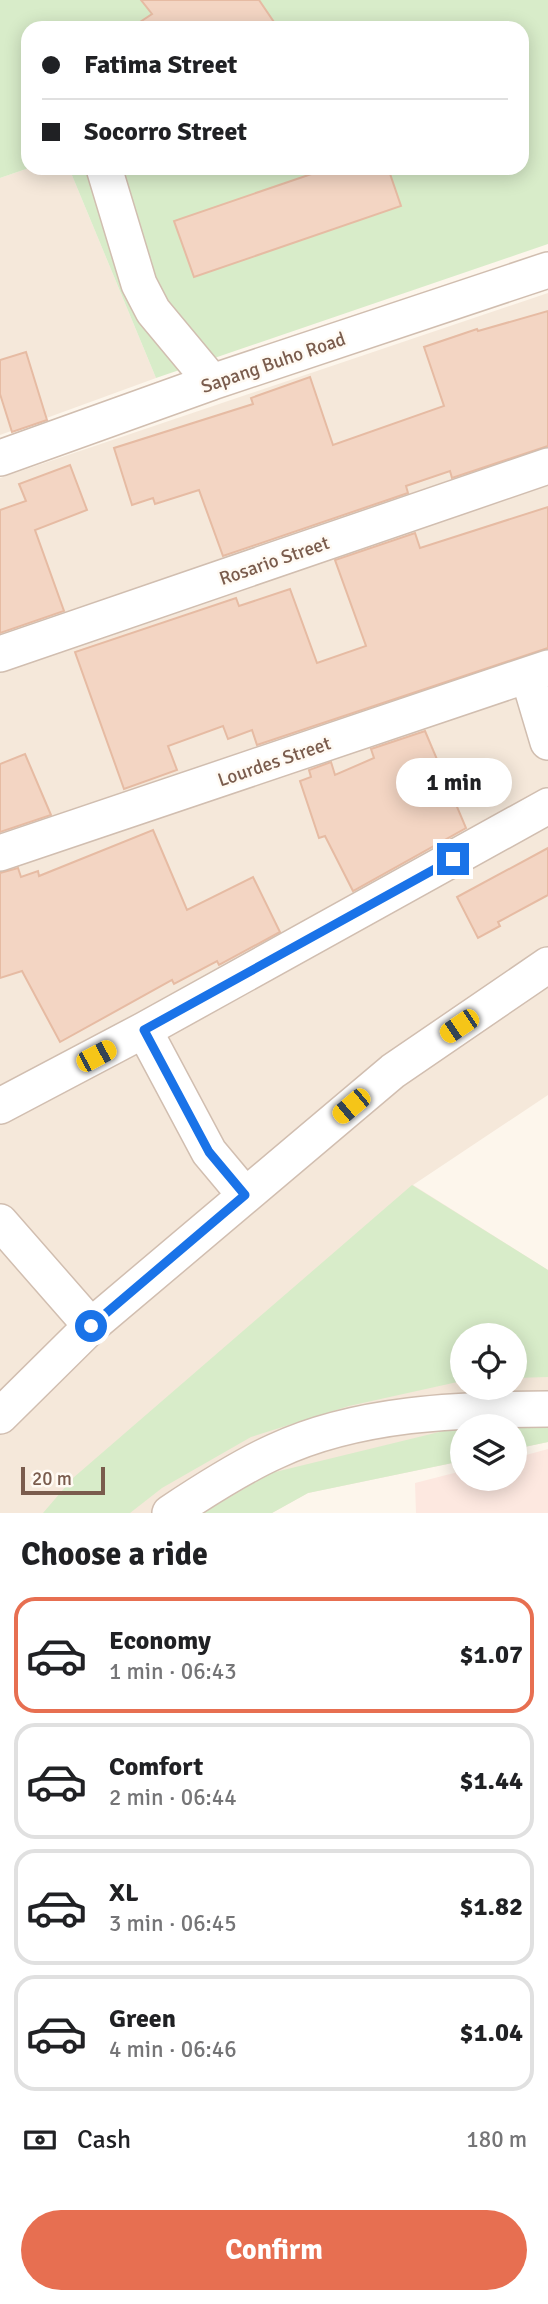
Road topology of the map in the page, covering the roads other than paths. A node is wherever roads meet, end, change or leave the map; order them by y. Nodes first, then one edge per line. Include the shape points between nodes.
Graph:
1 (106, 175) edge
2 (548, 270) edge
3 (212, 382) junction
4 (0, 458) edge
5 (548, 466) edge
6 (0, 653) edge
7 (538, 671) edge
8 (548, 742) edge
9 (548, 806) edge
10 (0, 853) edge
11 (548, 965) edge
12 (144, 1030) junction
13 (0, 1106) edge
14 (245, 1195) junction
15 (0, 1222) edge
16 (91, 1326) junction
17 (548, 1409) edge
18 (0, 1416) edge
19 (170, 1513) edge

1 - 3 street via 139,284 153,311
2 - 3 street, Sapang Buho Road
3 - 4 street, Sapang Buho Road
5 - 6 street, Rosario Street
7 - 8 street
7 - 10 street, Lourdes Street
9 - 12 street
11 - 14 street via 393,1071
12 - 13 street
12 - 14 street via 209,1152
14 - 16 street
15 - 16 street
16 - 18 street
17 - 19 street via 436,1412 330,1433 276,1450

